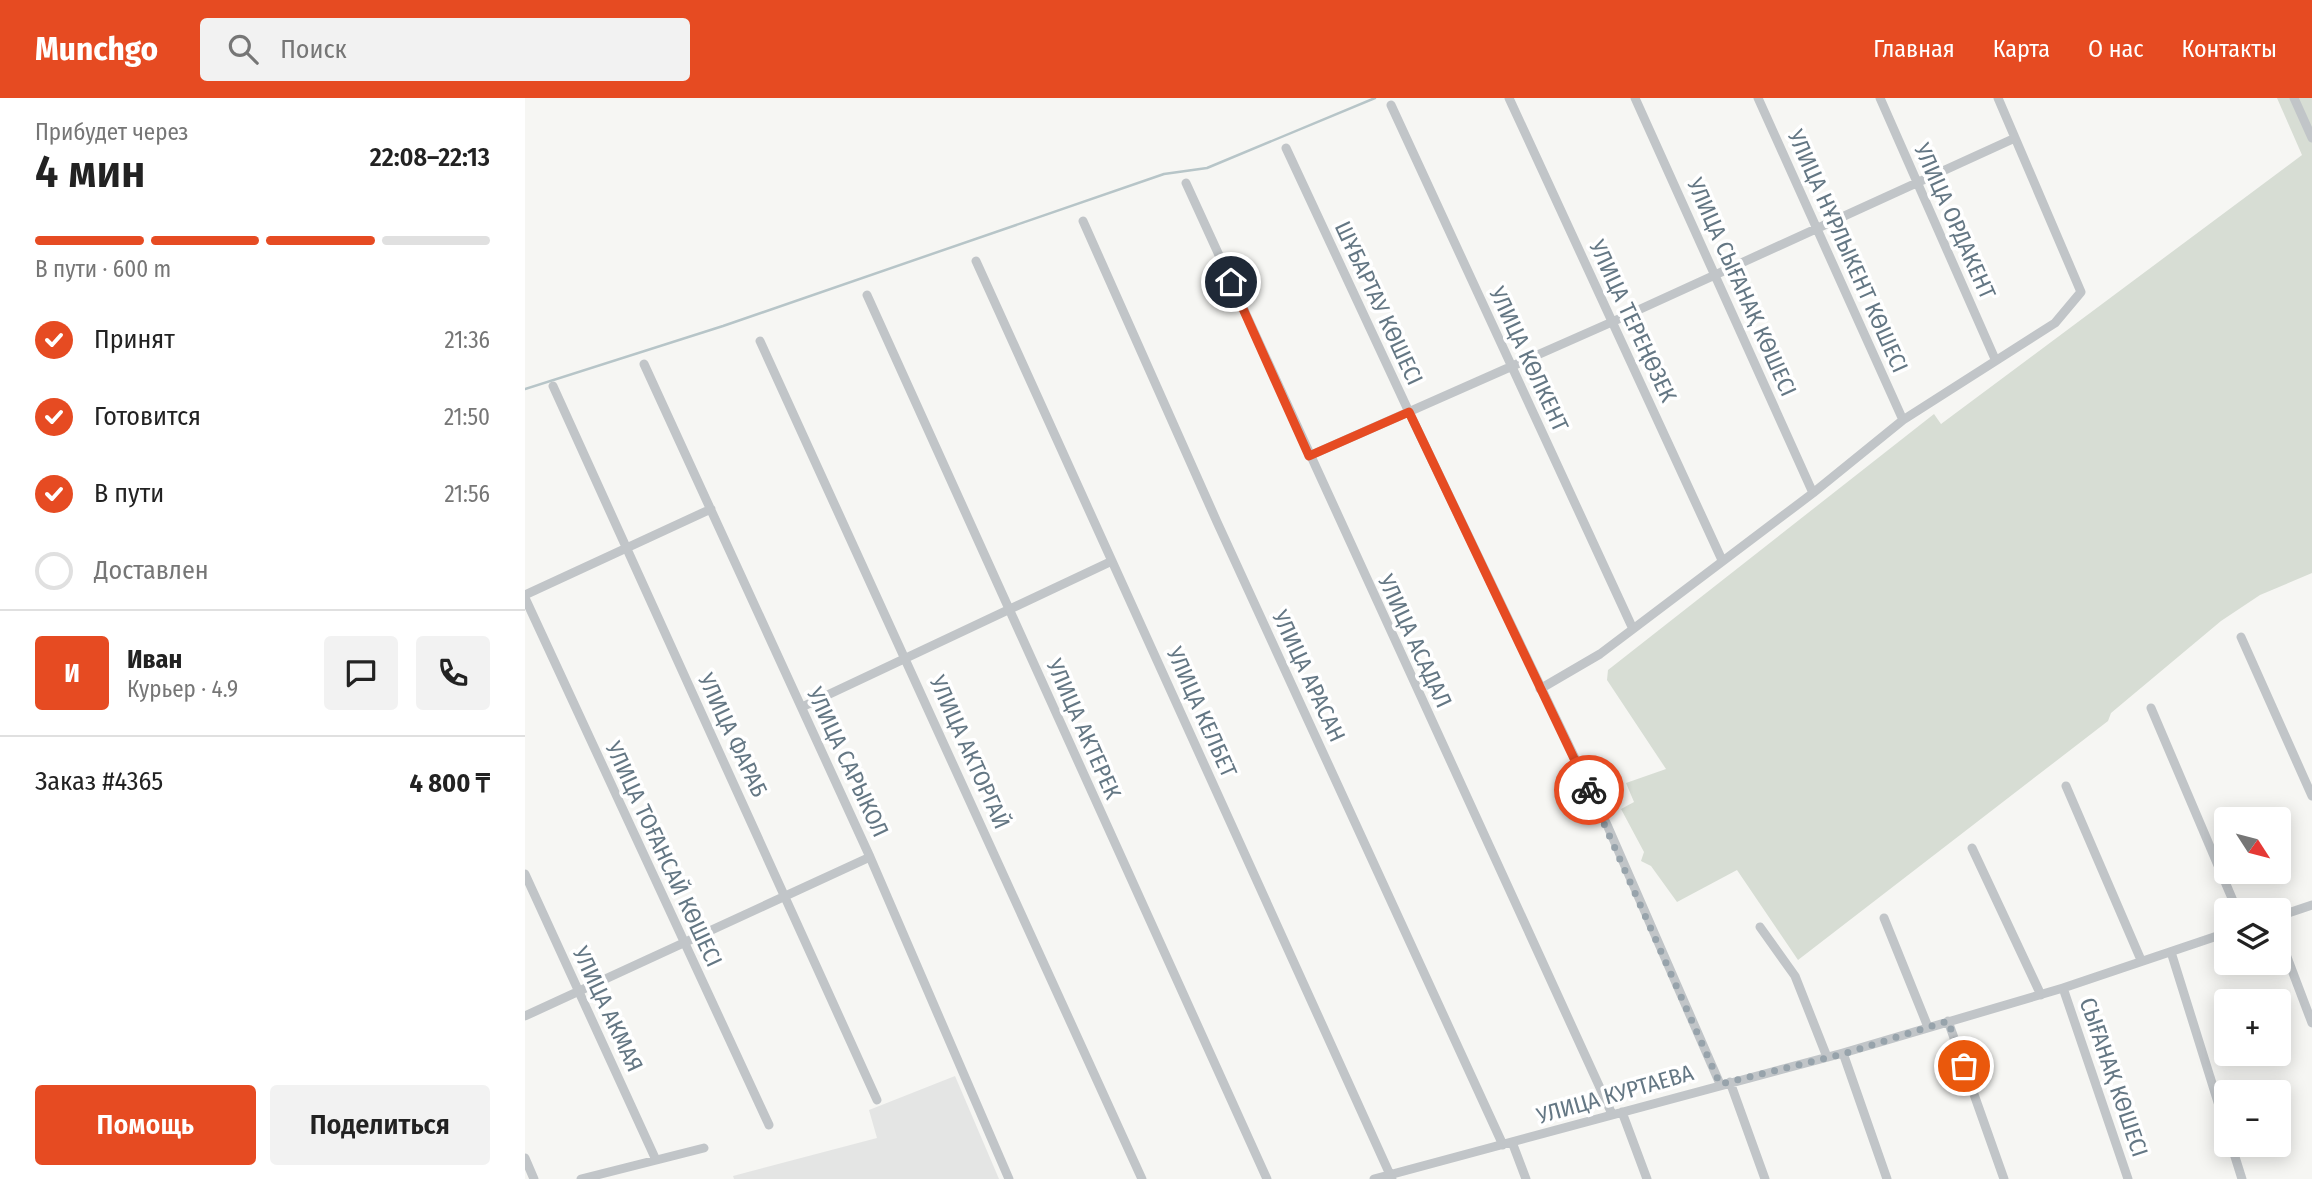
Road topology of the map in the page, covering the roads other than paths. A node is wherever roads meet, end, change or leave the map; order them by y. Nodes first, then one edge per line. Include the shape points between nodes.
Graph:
1 (1509, 98) edge
2 (1635, 98) edge
3 (1758, 98) edge
4 (1880, 98) edge
5 (1998, 98) edge
6 (2294, 98) edge
7 (1391, 105) dead end
8 (2015, 138) junction
9 (2312, 138) edge
10 (1286, 148) dead end
11 (1918, 182) junction
12 (1186, 183) dead end
13 (1083, 221) dead end
14 (1815, 230) junction
15 (976, 261) dead end
16 (1715, 275) junction
17 (867, 295) dead end
18 (1612, 322) junction
19 (760, 341) dead end
20 (1995, 359) junction
21 (645, 364) dead end
22 (1512, 367) junction
23 (553, 386) dead end
24 (1409, 412) junction
25 (1903, 420) junction
26 (1309, 456) junction
27 (1813, 493) junction
28 (711, 509) junction
29 (627, 548) junction
30 (1722, 560) junction
31 (1112, 561) junction
32 (525, 596) edge
33 (1009, 610) junction
34 (1633, 629) junction
35 (2241, 637) dead end
36 (907, 659) junction
37 (1540, 689) junction
38 (802, 707) junction
39 (2151, 708) dead end
40 (2066, 786) dead end
41 (2312, 796) edge
42 (1972, 848) dead end
43 (870, 857) junction
44 (525, 874) edge
45 (786, 895) junction
46 (2232, 898) edge
47 (2312, 905) edge
48 (2291, 912) edge
49 (1884, 918) dead end
50 (1760, 927) dead end
51 (2214, 937) edge
52 (683, 943) junction
53 (2171, 952) junction
54 (2141, 960) junction
55 (2291, 968) edge
56 (2063, 988) junction
57 (579, 992) junction
58 (2042, 995) junction
59 (525, 1016) edge
60 (1948, 1021) junction
61 (2312, 1023) edge
62 (1928, 1027) junction
63 (1843, 1054) junction
64 (1827, 1057) junction
65 (1725, 1083) junction
66 (2214, 1090) edge
67 (877, 1100) dead end
68 (1617, 1113) junction
69 (769, 1125) dead end
70 (1507, 1144) junction
71 (704, 1148) dead end
72 (2235, 1157) edge
73 (525, 1158) edge
74 (656, 1160) junction
75 (598, 1177) edge
76 (1391, 1177) edge
77 (534, 1179) edge
78 (581, 1179) edge
79 (1009, 1179) edge
80 (1142, 1179) edge
81 (1267, 1179) edge
82 (1374, 1179) edge
83 (1526, 1179) edge
84 (1647, 1179) edge
85 (1765, 1179) edge
86 (1887, 1179) edge
87 (2004, 1179) edge
88 (2128, 1179) edge
89 (2242, 1179) edge

1 - 18 street, УЛИЦА ТЕРЕҢӨЗЕК
2 - 16 street, УЛИЦА СЫҒАНАҚ КӨШЕСІ
3 - 14 street, УЛИЦА НҰРЛЫКЕНТ КӨШЕСІ
4 - 11 street, УЛИЦА ОРДАКЕНТ
5 - 8 street
6 - 9 street
7 - 22 street, УЛИЦА КӨЛКЕНТ
8 - 11 street
8 - 20 street via 2081,292 2055,323
10 - 24 street, ШҰБАРТАУ КӨШЕСІ
11 - 14 street
11 - 20 street, УЛИЦА ОРДАКЕНТ
12 - 26 street, УЛИЦА АСАДАЛ
13 - 70 street, УЛИЦА АРАСАН via 1223,535
14 - 16 street
14 - 25 street, УЛИЦА НҰРЛЫКЕНТ КӨШЕСІ
15 - 31 street, УЛИЦА КЕЛБЕТ
16 - 18 street
16 - 27 street, УЛИЦА СЫҒАНАҚ КӨШЕСІ
17 - 33 street, УЛИЦА АКТЕРЕК
18 - 22 street
18 - 30 street, УЛИЦА ТЕРЕҢӨЗЕК
19 - 36 street, УЛИЦА АКТОРГАЙ
20 - 25 street
21 - 28 street, УЛИЦА САРЫКОЛ
22 - 24 street
22 - 34 street, УЛИЦА КӨЛКЕНТ
23 - 29 street, УЛИЦА ФАРАБ
24 - 26 street
24 - 37 street, ШҰБАРТАУ КӨШЕСІ
25 - 27 street
26 - 68 street, УЛИЦА АСАДАЛ
27 - 30 street
28 - 29 street
28 - 38 street, УЛИЦА САРЫКОЛ
29 - 32 street
29 - 45 street, УЛИЦА ФАРАБ
30 - 34 street
31 - 33 street
31 - 76 street, УЛИЦА КЕЛБЕТ
32 - 52 street, УЛИЦА ТОҒАНСАЙ КӨШЕСІ
33 - 36 street
33 - 81 street, УЛИЦА АКТЕРЕК
34 - 37 street
35 - 41 street
36 - 38 street
36 - 80 street, УЛИЦА АКТОРГАЙ
37 - 65 street, ШҰБАРТАУ КӨШЕСІ
38 - 43 street, УЛИЦА САРЫКОЛ
39 - 46 street
40 - 54 street
42 - 58 street
43 - 45 street
43 - 79 street, УЛИЦА САРЫКОЛ
44 - 57 street, УЛИЦА АКМАЯ
45 - 52 street
45 - 67 street, УЛИЦА ФАРАБ
47 - 48 street
49 - 62 street
50 - 64 street via 1795,976
51 - 53 street, УЛИЦА КУРТАЕВА
52 - 57 street
52 - 69 street, УЛИЦА ТОҒАНСАЙ КӨШЕСІ
53 - 54 street, УЛИЦА КУРТАЕВА
53 - 66 street
54 - 56 street, УЛИЦА КУРТАЕВА
55 - 61 street
56 - 58 street, УЛИЦА КУРТАЕВА
56 - 88 street, СЫҒАНАҚ КӨШЕСІ
57 - 59 street
57 - 74 street, УЛИЦА АКМАЯ
58 - 60 street, УЛИЦА КУРТАЕВА
60 - 62 street, УЛИЦА КУРТАЕВА
60 - 87 street
62 - 63 street, УЛИЦА КУРТАЕВА
63 - 64 street, УЛИЦА КУРТАЕВА
63 - 86 street
64 - 65 street, УЛИЦА КУРТАЕВА
65 - 68 street, УЛИЦА КУРТАЕВА
65 - 85 street, ШҰБАРТАУ КӨШЕСІ
68 - 70 street, УЛИЦА КУРТАЕВА
68 - 84 street, УЛИЦА АСАДАЛ
70 - 76 street, УЛИЦА КУРТАЕВА
70 - 83 street, УЛИЦА АРАСАН
71 - 74 street
72 - 89 street
73 - 77 street
74 - 75 street
75 - 78 street
76 - 82 street, УЛИЦА КУРТАЕВА

